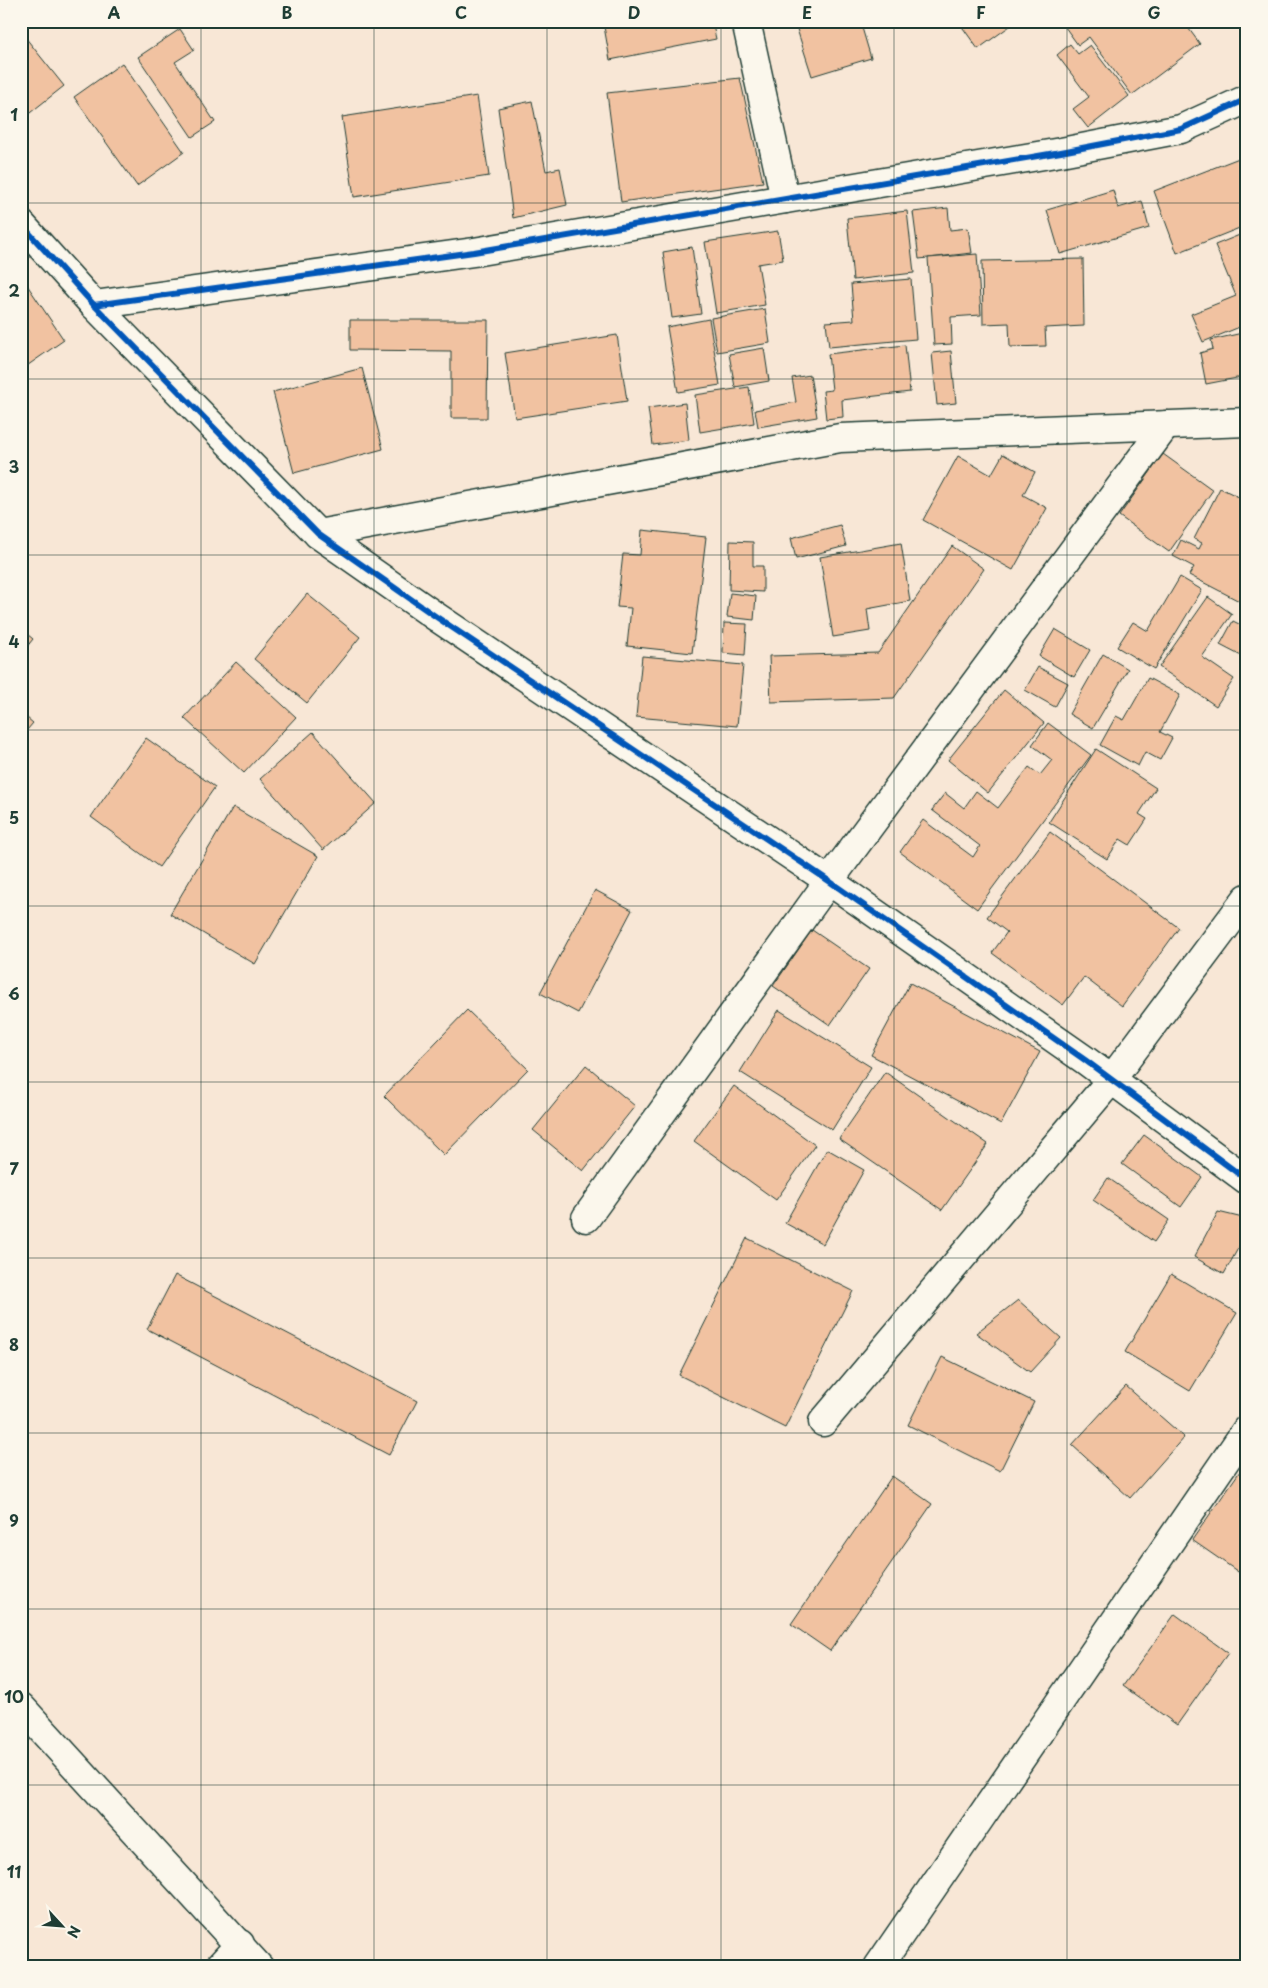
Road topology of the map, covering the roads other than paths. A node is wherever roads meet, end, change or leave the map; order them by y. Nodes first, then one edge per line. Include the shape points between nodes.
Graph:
1 (746, 21) edge
2 (1247, 99) edge
3 (784, 199) junction
4 (21, 224) edge
5 (94, 305) junction
6 (1247, 422) edge
7 (1166, 425) junction
8 (318, 534) junction
9 (829, 881) junction
10 (1247, 898) edge
11 (1111, 1080) junction
12 (1247, 1180) edge
13 (586, 1218) dead end
14 (823, 1422) dead end
15 (1247, 1429) edge
16 (21, 1708) edge
17 (240, 1944) junction
18 (219, 1967) edge
19 (259, 1967) edge
20 (878, 1967) edge

1 - 3 street
2 - 3 street via 1181,129
3 - 5 street via 474,252
4 - 5 street
5 - 8 street
6 - 7 street
7 - 8 street via 840,438
7 - 9 street
8 - 9 street
9 - 11 street
9 - 13 street
10 - 11 street
11 - 12 street
11 - 14 street
15 - 20 street
16 - 17 street
17 - 18 street
17 - 19 street

